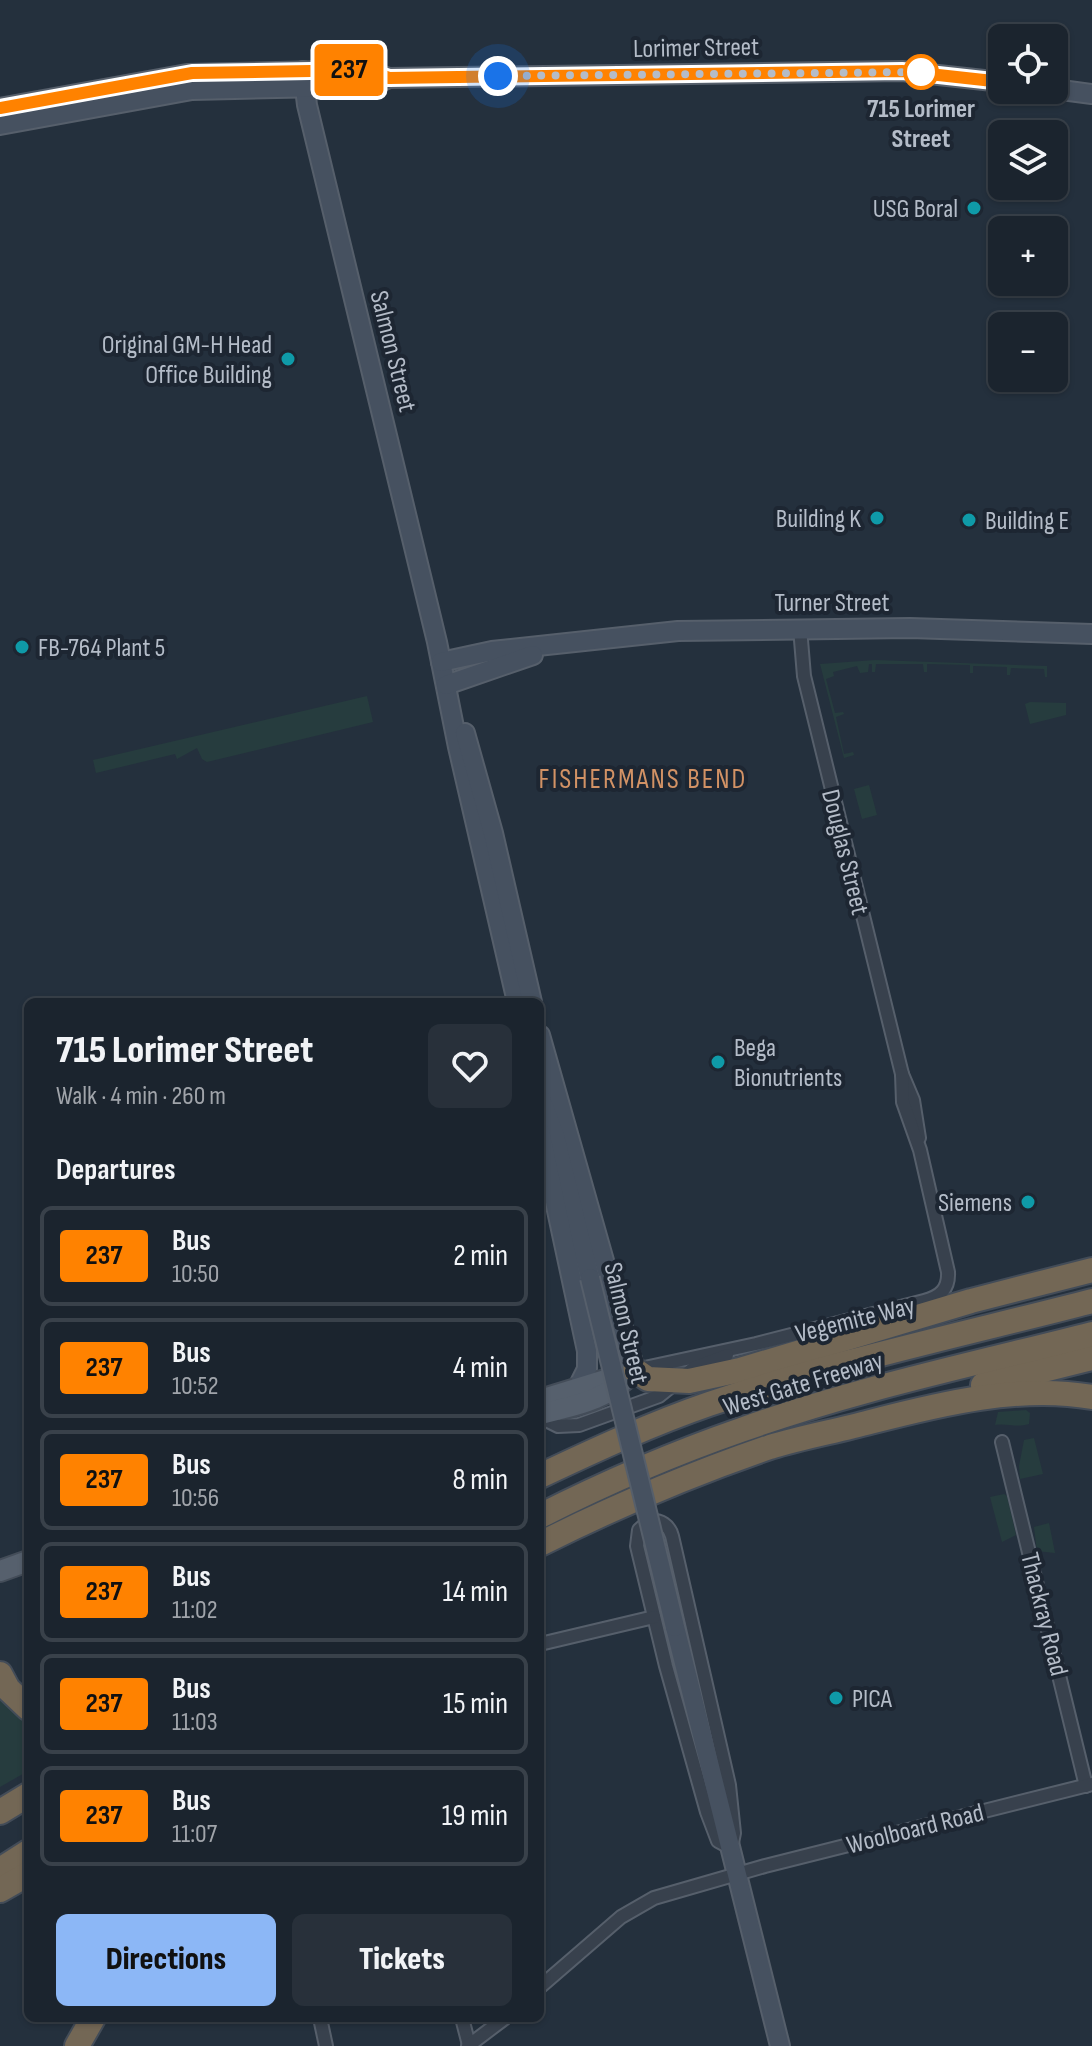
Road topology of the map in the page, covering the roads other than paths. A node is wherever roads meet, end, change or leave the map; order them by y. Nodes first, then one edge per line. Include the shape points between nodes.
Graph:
1 (304, 80) junction
2 (988, 80) edge
3 (1068, 91) edge
4 (1092, 94) edge
5 (0, 108) edge
6 (0, 125) edge
7 (800, 628) junction
8 (1092, 634) edge
9 (574, 643) junction
10 (442, 661) junction
11 (448, 685) junction
12 (492, 857) junction
13 (516, 998) edge
14 (531, 998) edge
15 (544, 1051) edge
16 (551, 1078) junction
17 (547, 1134) edge
18 (1092, 1270) edge
19 (1092, 1277) edge
20 (947, 1284) joint
21 (1092, 1301) edge
22 (623, 1326) junction
23 (1092, 1334) edge
24 (585, 1339) junction
25 (756, 1344) junction
26 (1092, 1358) edge
27 (635, 1370) junction
28 (679, 1382) junction
29 (577, 1389) junction
30 (1092, 1397) edge
31 (544, 1399) edge
32 (707, 1405) junction
33 (544, 1415) edge
34 (544, 1418) edge
35 (1002, 1442) dead end
36 (773, 1446) junction
37 (596, 1450) junction
38 (544, 1468) edge
39 (544, 1474) edge
40 (544, 1514) edge
41 (544, 1542) edge
42 (24, 1550) edge
43 (0, 1557) edge
44 (24, 1562) edge
45 (0, 1571) edge
46 (654, 1617) junction
47 (544, 1643) edge
48 (0, 1674) edge
49 (24, 1704) edge
50 (1089, 1785) edge
51 (24, 1797) edge
52 (0, 1812) edge
53 (731, 1848) junction
54 (24, 1855) edge
55 (0, 1870) edge
56 (738, 1874) junction
57 (24, 1876) edge
58 (0, 1890) edge
59 (544, 1984) edge
60 (321, 2022) edge
61 (463, 2022) edge
62 (500, 2022) edge
63 (326, 2046) edge
64 (469, 2046) edge
65 (780, 2046) edge

1 - 2 street, Lorimer Street via 370,86 389,78 902,71
1 - 5 street, Lorimer Street via 187,74
1 - 6 street, Lorimer Street via 190,90
1 - 10 street, Salmon Street
3 - 4 street
7 - 8 street, Turner Street
7 - 9 street, Turner Street via 659,632
7 - 20 street, Douglas Street via 804,676 902,1074 913,1100
9 - 10 street, Turner Street
9 - 11 street, Turner Street
10 - 11 street, Salmon Street
11 - 12 street, Salmon Street
12 - 13 street, Salmon Street
12 - 14 street, Salmon Street
15 - 16 street, Salmon Street
16 - 17 street, Salmon Street
16 - 22 street, Salmon Street
17 - 24 street, Salmon Street
17 - 53 street, Salmon Street, bridge via 590,1278
18 - 28 highway via 740,1370
19 - 32 highway via 779,1371
20 - 25 street, Vegemite Way via 931,1299
21 - 32 highway, West Gate Freeway via 872,1356
22 - 24 street via 610,1340
22 - 27 street, Salmon Street
23 - 40 highway, West Gate Freeway via 743,1429
24 - 29 street, Salmon Street via 587,1369
25 - 27 street, Vegemite Way
25 - 28 street, Vegemite Way via 700,1365
26 - 36 highway
27 - 28 highway via 648,1379
27 - 29 main road
27 - 33 main road via 603,1396
28 - 34 street, Vegemite Way via 659,1396 569,1427
29 - 31 main road
30 - 36 highway via 1047,1393 991,1398
32 - 37 highway, West Gate Freeway
35 - 50 street, Thackray Road
36 - 41 highway via 667,1485
37 - 38 highway
37 - 39 highway, West Gate Freeway
42 - 43 main road
44 - 45 main road
46 - 47 street
46 - 53 street, Salmon Street via 707,1812 718,1841
46 - 53 street, Salmon Street via 636,1540 642,1526 654,1521 671,1532 692,1621 729,1785
48 - 49 highway
50 - 56 street, Woolboard Road
51 - 52 highway
53 - 56 street, Salmon Street
54 - 55 highway
56 - 59 street, Woolboard Road via 643,1903
56 - 65 street, Salmon Street
57 - 58 highway
60 - 63 street
61 - 64 street
62 - 64 street

